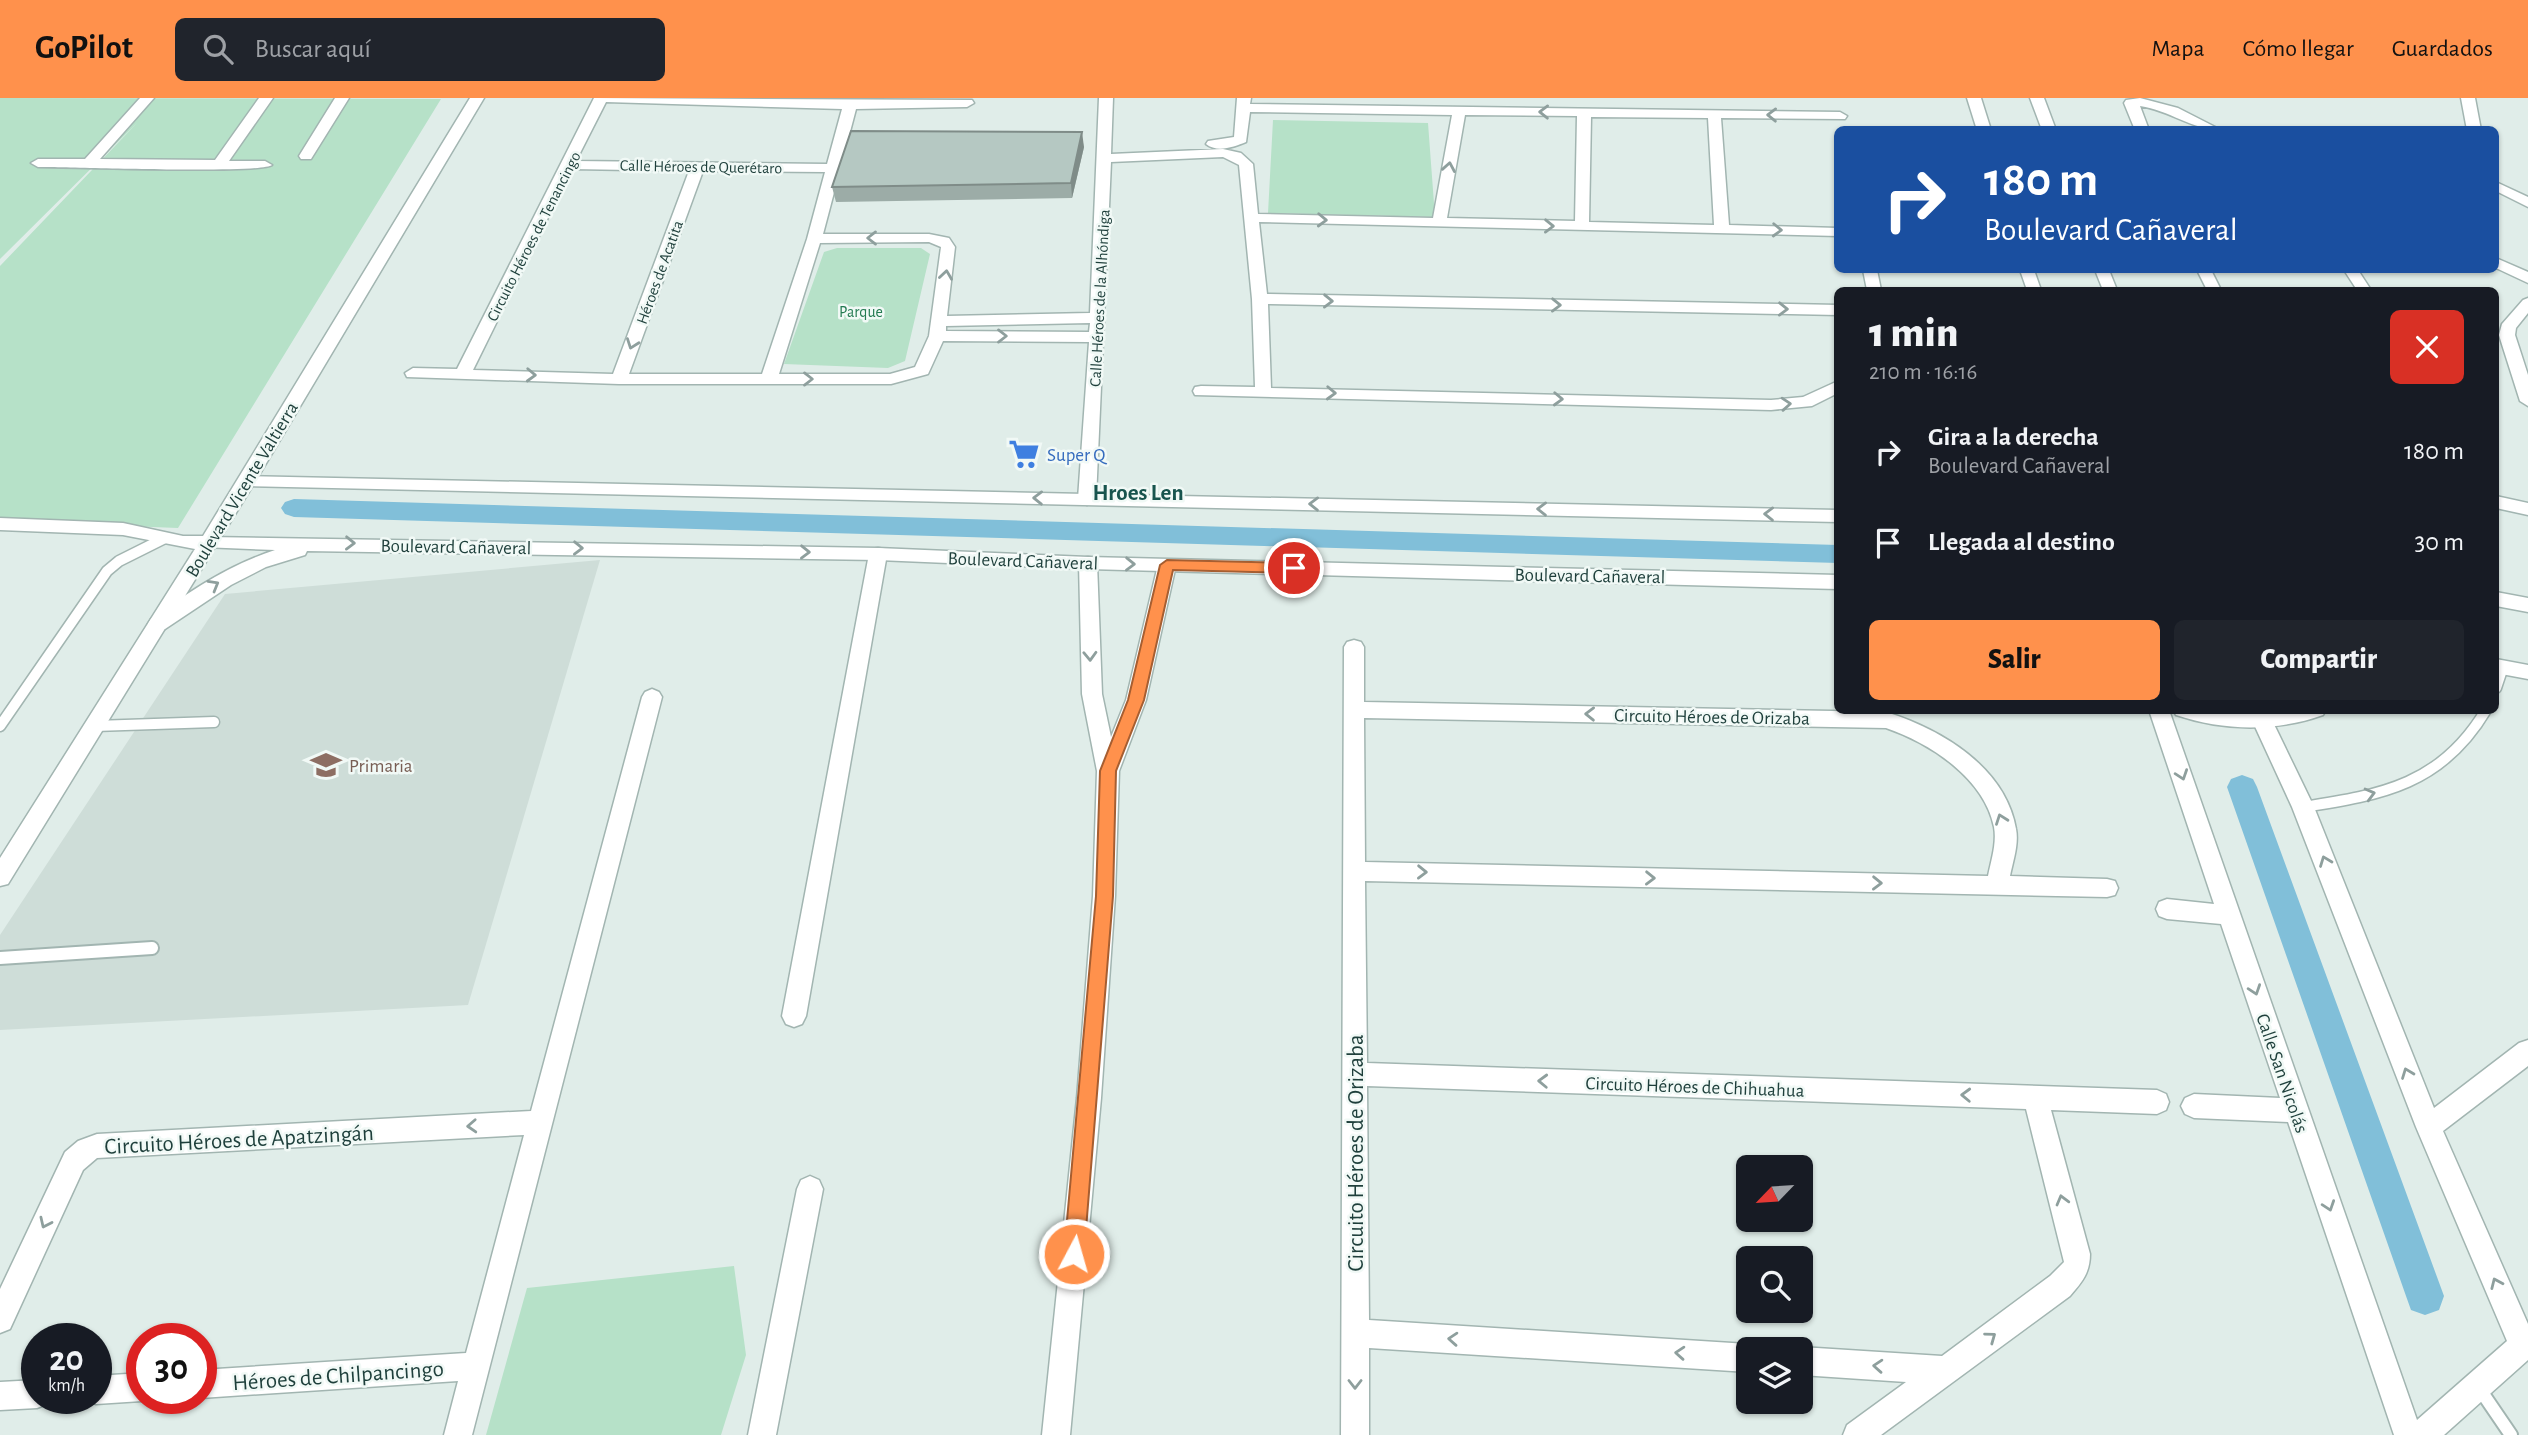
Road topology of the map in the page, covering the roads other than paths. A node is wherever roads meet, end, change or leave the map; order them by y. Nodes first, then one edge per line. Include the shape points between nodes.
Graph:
1 (147, 98) edge
2 (266, 98) edge
3 (342, 98) edge
4 (477, 98) edge
5 (601, 98) edge
6 (1107, 98) edge
7 (1836, 98) edge
8 (1974, 98) edge
9 (2037, 98) edge
10 (2468, 98) edge
11 (968, 100) edge
12 (1245, 103) edge
13 (850, 106) edge
14 (1459, 110) junction
15 (1584, 112) junction
16 (1714, 114) junction
17 (1841, 123) edge
18 (1983, 126) edge
19 (2048, 126) edge
20 (2140, 126) edge
21 (2207, 126) edge
22 (2473, 126) edge
23 (1105, 151) junction
24 (306, 156) dead end
25 (38, 163) dead end
26 (89, 163) junction
27 (219, 165) junction
28 (265, 165) dead end
29 (569, 165) junction
30 (698, 165) junction
31 (833, 168) junction
32 (2499, 188) edge
33 (2528, 203) edge
34 (1254, 218) junction
35 (1439, 224) junction
36 (1582, 226) junction
37 (1722, 228) junction
38 (1834, 232) edge
39 (814, 239) junction
40 (2499, 264) edge
41 (2528, 278) edge
42 (1260, 299) junction
43 (2528, 303) edge
44 (1834, 310) edge
45 (1098, 318) junction
46 (938, 329) junction
47 (1097, 337) junction
48 (2528, 348) edge
49 (2517, 354) edge
50 (413, 373) dead end
51 (463, 373) junction
52 (619, 379) junction
53 (769, 379) junction
54 (1834, 388) edge
55 (1201, 391) dead end
56 (1263, 391) junction
57 (2528, 401) edge
58 (246, 482) junction
59 (1087, 499) junction
60 (2499, 503) edge
61 (2528, 509) edge
62 (1834, 516) edge
63 (0, 524) edge
64 (165, 538) junction
65 (208, 543) junction
66 (321, 543) junction
67 (878, 554) junction
68 (1088, 563) junction
69 (1167, 565) junction
70 (1834, 582) edge
71 (2499, 599) edge
72 (2528, 606) edge
73 (159, 624) junction
74 (1354, 647) dead end
75 (2499, 667) edge
76 (2528, 673) edge
77 (652, 697) dead end
78 (1354, 710) junction
79 (2160, 714) edge
80 (2199, 714) edge
81 (2294, 714) edge
82 (2483, 714) edge
83 (2262, 720) junction
84 (214, 722) dead end
85 (0, 726) edge
86 (94, 726) junction
87 (1108, 771) junction
88 (2303, 807) junction
89 (1354, 871) junction
90 (0, 877) edge
91 (1997, 886) junction
92 (2107, 888) dead end
93 (2167, 909) dead end
94 (2230, 915) junction
95 (152, 948) dead end
96 (0, 958) edge
97 (794, 1016) dead end
98 (2528, 1051) edge
99 (1355, 1074) junction
100 (2035, 1097) junction
101 (2157, 1102) dead end
102 (2194, 1106) dead end
103 (2296, 1111) junction
104 (540, 1122) junction
105 (2428, 1127) junction
106 (810, 1189) dead end
107 (0, 1319) edge
108 (1355, 1333) junction
109 (2526, 1343) edge
110 (1736, 1356) edge
111 (1813, 1362) edge
112 (476, 1366) junction
113 (1947, 1370) junction
114 (217, 1383) edge
115 (2477, 1385) junction
116 (21, 1395) edge
117 (0, 1396) edge
118 (458, 1435) edge
119 (762, 1435) edge
120 (1056, 1435) edge
121 (1355, 1435) edge
122 (1857, 1435) edge
123 (2407, 1435) edge
124 (2422, 1435) edge
125 (2511, 1435) edge

1 - 26 street
2 - 27 street
3 - 24 street
4 - 58 street, Boulevard Vicente Valtierra
5 - 13 street
5 - 29 street, Circuito Héroes de Tenancingo
6 - 23 street, Calle Héroes de la Alhóndiga
7 - 17 street
8 - 18 street
9 - 19 street
10 - 22 street
11 - 13 street via 960,115
12 - 14 street
12 - 23 street via 1241,139 1230,144
13 - 31 street
15 -> 14 street
35 -> 14 street
15 - 16 street
15 - 36 street
17 -> 16 street
16 - 37 street
20 - 21 street via 2131,103 2138,100 2163,104
23 - 34 street via 1236,156 1246,163
23 - 45 street, Calle Héroes de la Alhóndiga
25 - 26 street
26 - 27 street
27 - 28 street
29 - 30 street, Calle Héroes de Querétaro
29 - 51 street, Circuito Héroes de Tenancingo
30 - 31 street, Calle Héroes de Querétaro
30 -> 52 street, Héroes de Acatita
31 - 39 street
32 - 33 street
34 -> 35 street
34 - 42 street
35 -> 36 street
36 - 37 street
37 -> 38 street
46 -> 39 street via 949,254 944,241
39 - 53 street
40 - 41 street
42 -> 44 street
42 - 56 street
43 - 49 street via 2508,327
45 - 46 street
45 - 47 street, Calle Héroes de la Alhóndiga
46 -> 47 street
53 -> 46 street via 904,377 922,370
47 - 59 street, Calle Héroes de la Alhóndiga
48 - 49 street
49 - 57 street
50 - 51 street
51 -> 52 street
52 - 53 street
56 -> 54 street via 1781,405 1806,402
55 - 56 street
59 -> 58 street
58 - 65 street, Boulevard Vicente Valtierra
62 -> 59 street
60 - 61 street
63 - 64 street, Boulevard Cañaveral via 123,529
64 - 65 street, Boulevard Cañaveral
64 - 85 lane via 107,571
65 - 66 street, Boulevard Cañaveral
65 - 73 street, Boulevard Vicente Valtierra
66 -> 67 street, Boulevard Cañaveral
73 -> 66 street via 194,596 235,573
67 - 68 street, Boulevard Cañaveral
67 - 97 street
68 -> 69 street, Boulevard Cañaveral
68 -> 87 street via 1092,694
69 - 70 street, Boulevard Cañaveral
69 - 87 street via 1136,700
71 - 72 street
73 - 86 street, Boulevard Vicente Valtierra
74 - 78 street, Circuito Héroes de Orizaba
75 - 76 street
77 - 104 street
78 - 89 street, Circuito Héroes de Orizaba
91 -> 78 street, Circuito Héroes de Orizaba via 2006,829 1996,803 1945,748 1903,724 1886,720
79 -> 94 street, Calle San Nicolás
80 - 83 street
81 - 83 street
88 -> 82 lane via 2374,794 2437,769 2462,748
83 - 88 street
84 - 86 lane
86 - 90 street, Boulevard Vicente Valtierra
87 - 120 street via 1090,1085
105 -> 88 street
89 -> 91 street
89 - 99 street, Circuito Héroes de Orizaba
91 - 92 street
93 - 94 street
94 -> 103 street, Calle San Nicolás
95 - 96 lane
98 - 105 street
100 -> 99 street, Circuito Héroes de Chihuahua
99 - 108 street, Circuito Héroes de Orizaba
100 - 101 street, Circuito Héroes de Chihuahua
113 -> 100 street via 2060,1286 2077,1267
102 - 103 street
103 -> 123 street, Calle San Nicolás
104 -> 107 street, Circuito Héroes de Apatzingán via 97,1146 74,1161
104 - 112 street
109 -> 105 street
106 - 119 street
110 -> 108 street
108 -> 121 street, Circuito Héroes de Orizaba
109 - 115 street
113 -> 111 street
112 - 114 street, Héroes de Chilpancingo
112 - 118 street
113 - 122 street
115 - 124 street
115 - 125 lane
116 - 117 street

